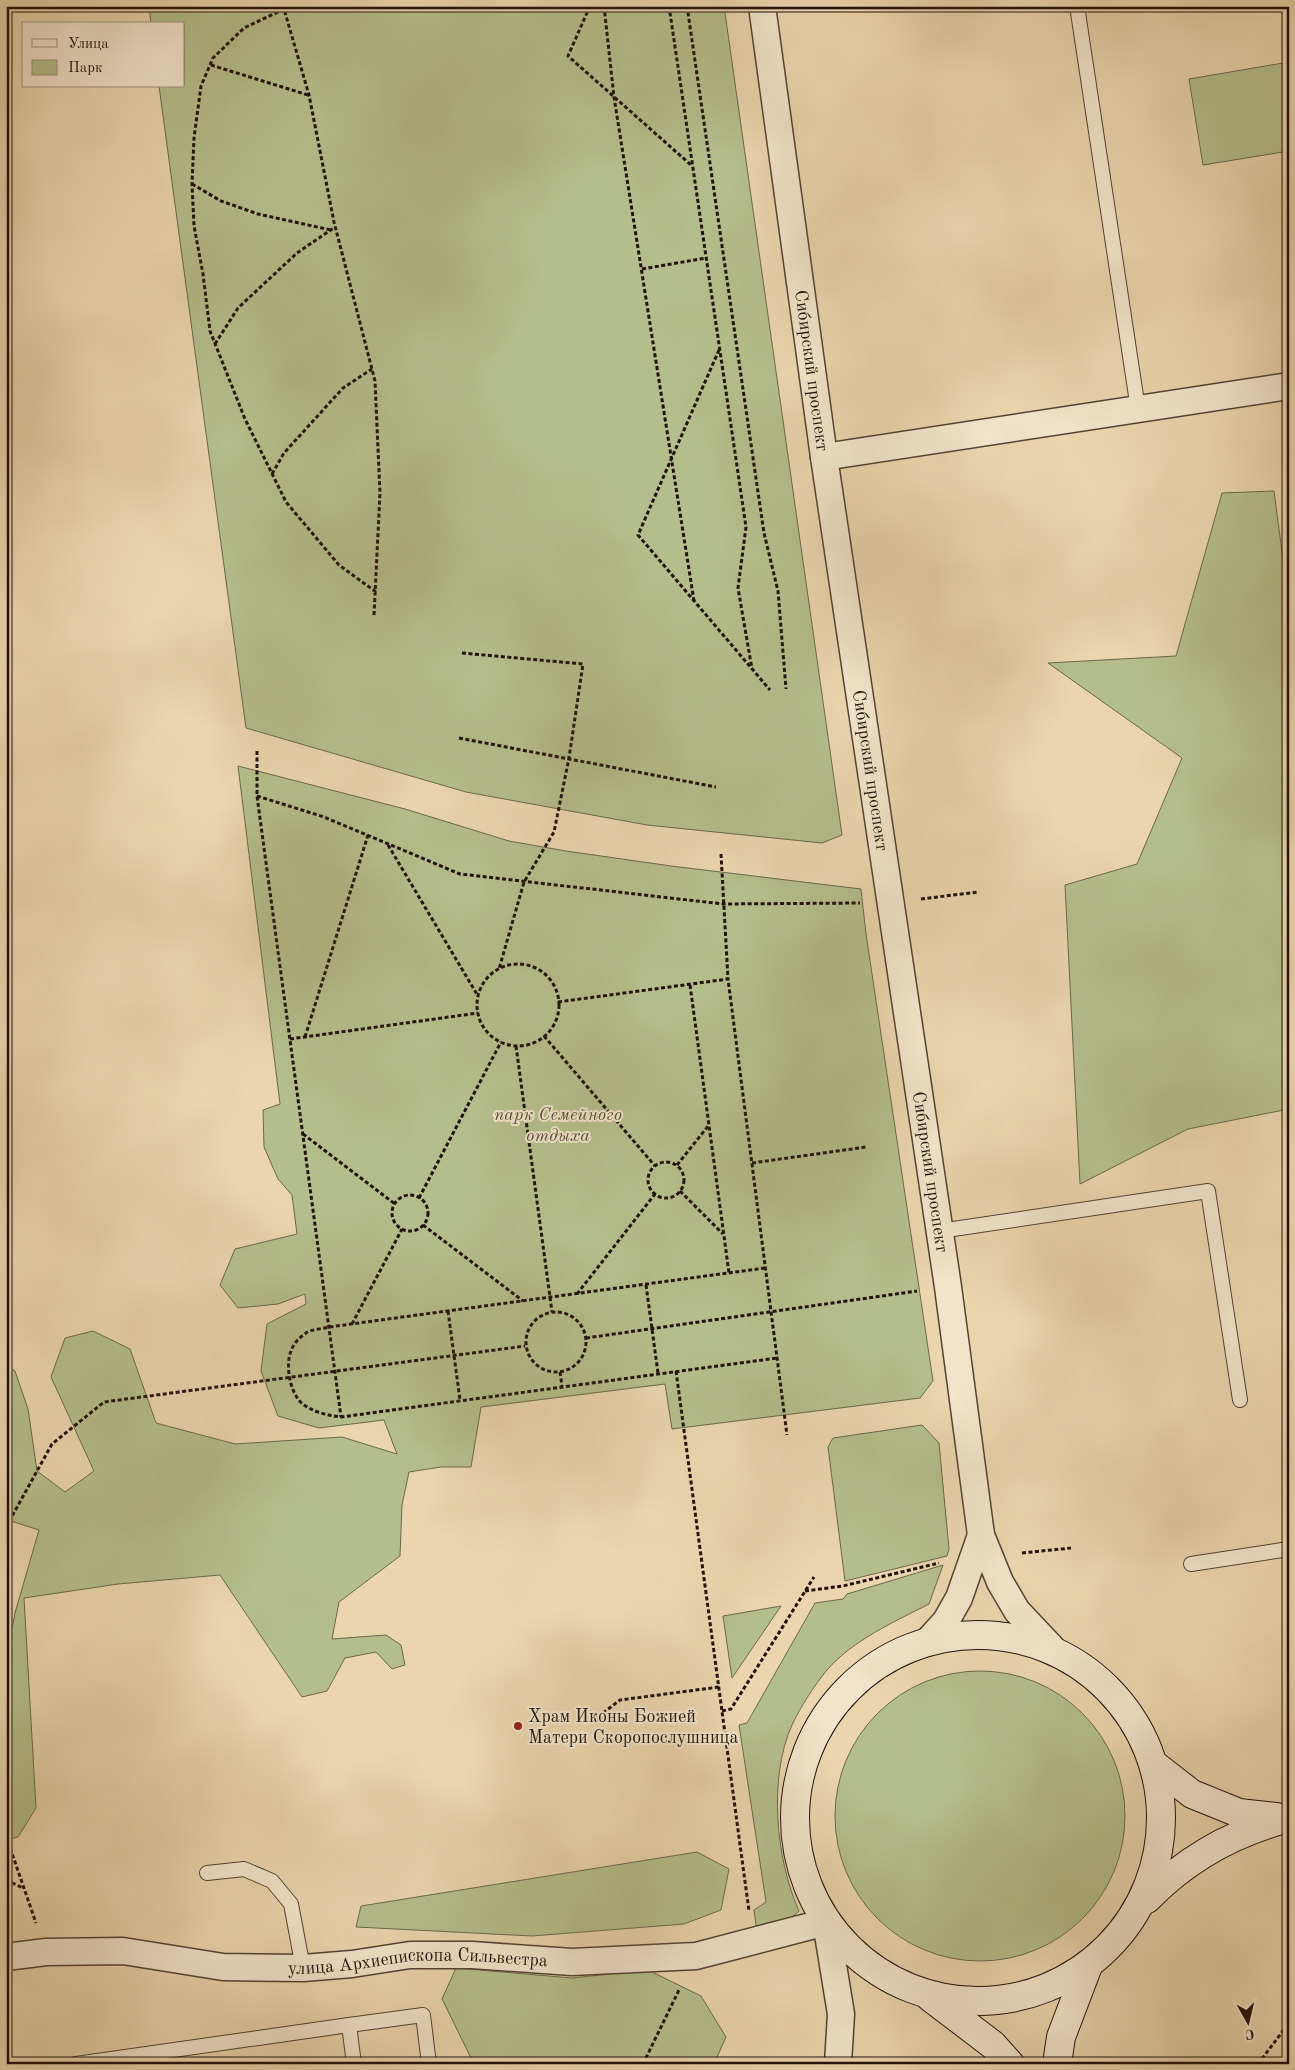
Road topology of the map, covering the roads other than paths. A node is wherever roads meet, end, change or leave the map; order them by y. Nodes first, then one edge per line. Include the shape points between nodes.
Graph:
1 (762, 6) edge
2 (1077, 6) edge
3 (1289, 386) edge
4 (1138, 409) junction
5 (824, 457) junction
6 (940, 1231) junction
7 (1240, 1400) dead end
8 (1289, 1549) edge
9 (981, 1551) junction
10 (1191, 1564) dead end
11 (926, 1643) junction
12 (1052, 1647) junction
13 (1156, 1766) junction
14 (1288, 1818) edge
15 (207, 1873) dead end
16 (1141, 1906) junction
17 (826, 1922) junction
18 (6, 1957) edge
19 (1088, 1966) junction
20 (303, 1968) junction
21 (930, 1997) junction
22 (349, 2025) junction
23 (76, 2064) edge
24 (354, 2064) edge
25 (429, 2064) edge
26 (838, 2064) edge
27 (1010, 2064) edge
28 (1057, 2064) edge

1 - 5 street, Сибирский проспект
2 - 4 lane
3 - 4 street
4 - 5 street
5 - 6 street, Сибирский проспект
6 - 7 lane via 1208,1191
6 - 9 street, Сибирский проспект
8 - 10 lane
9 - 11 street, Сибирский проспект via 946,1621
9 - 12 street, Сибирский проспект via 1017,1611
11 - 12 main road, Сибирский проспект via 1022,1636
11 - 17 main road, Сибирский проспект via 892,1655 869,1670 827,1713 803,1763 794,1817 796,1835 802,1872
12 - 13 main road, Сибирский проспект via 1087,1670 1127,1709
13 - 14 main road via 1192,1794 1239,1813
13 - 16 main road, Сибирский проспект via 1160,1829 1157,1865
14 - 16 main road via 1246,1831 1214,1846 1165,1881
15 - 20 lane via 244,1869 272,1881 291,1904
16 - 19 main road, Сибирский проспект via 1105,1952
17 - 20 street, улица Архиепископа Сильвестра via 696,1956 572,1962 410,1954
17 - 21 main road, Сибирский проспект via 862,1962
17 - 26 street via 841,2014
18 - 20 street, улица Архиепископа Сильвестра via 46,1952 123,1951 222,1967
19 - 21 main road, Сибирский проспект via 1057,1982 1020,1994 968,2000
19 - 28 main road via 1061,2037
21 - 27 main road via 993,2045
22 - 23 lane
22 - 24 lane
22 - 25 lane via 423,2016

